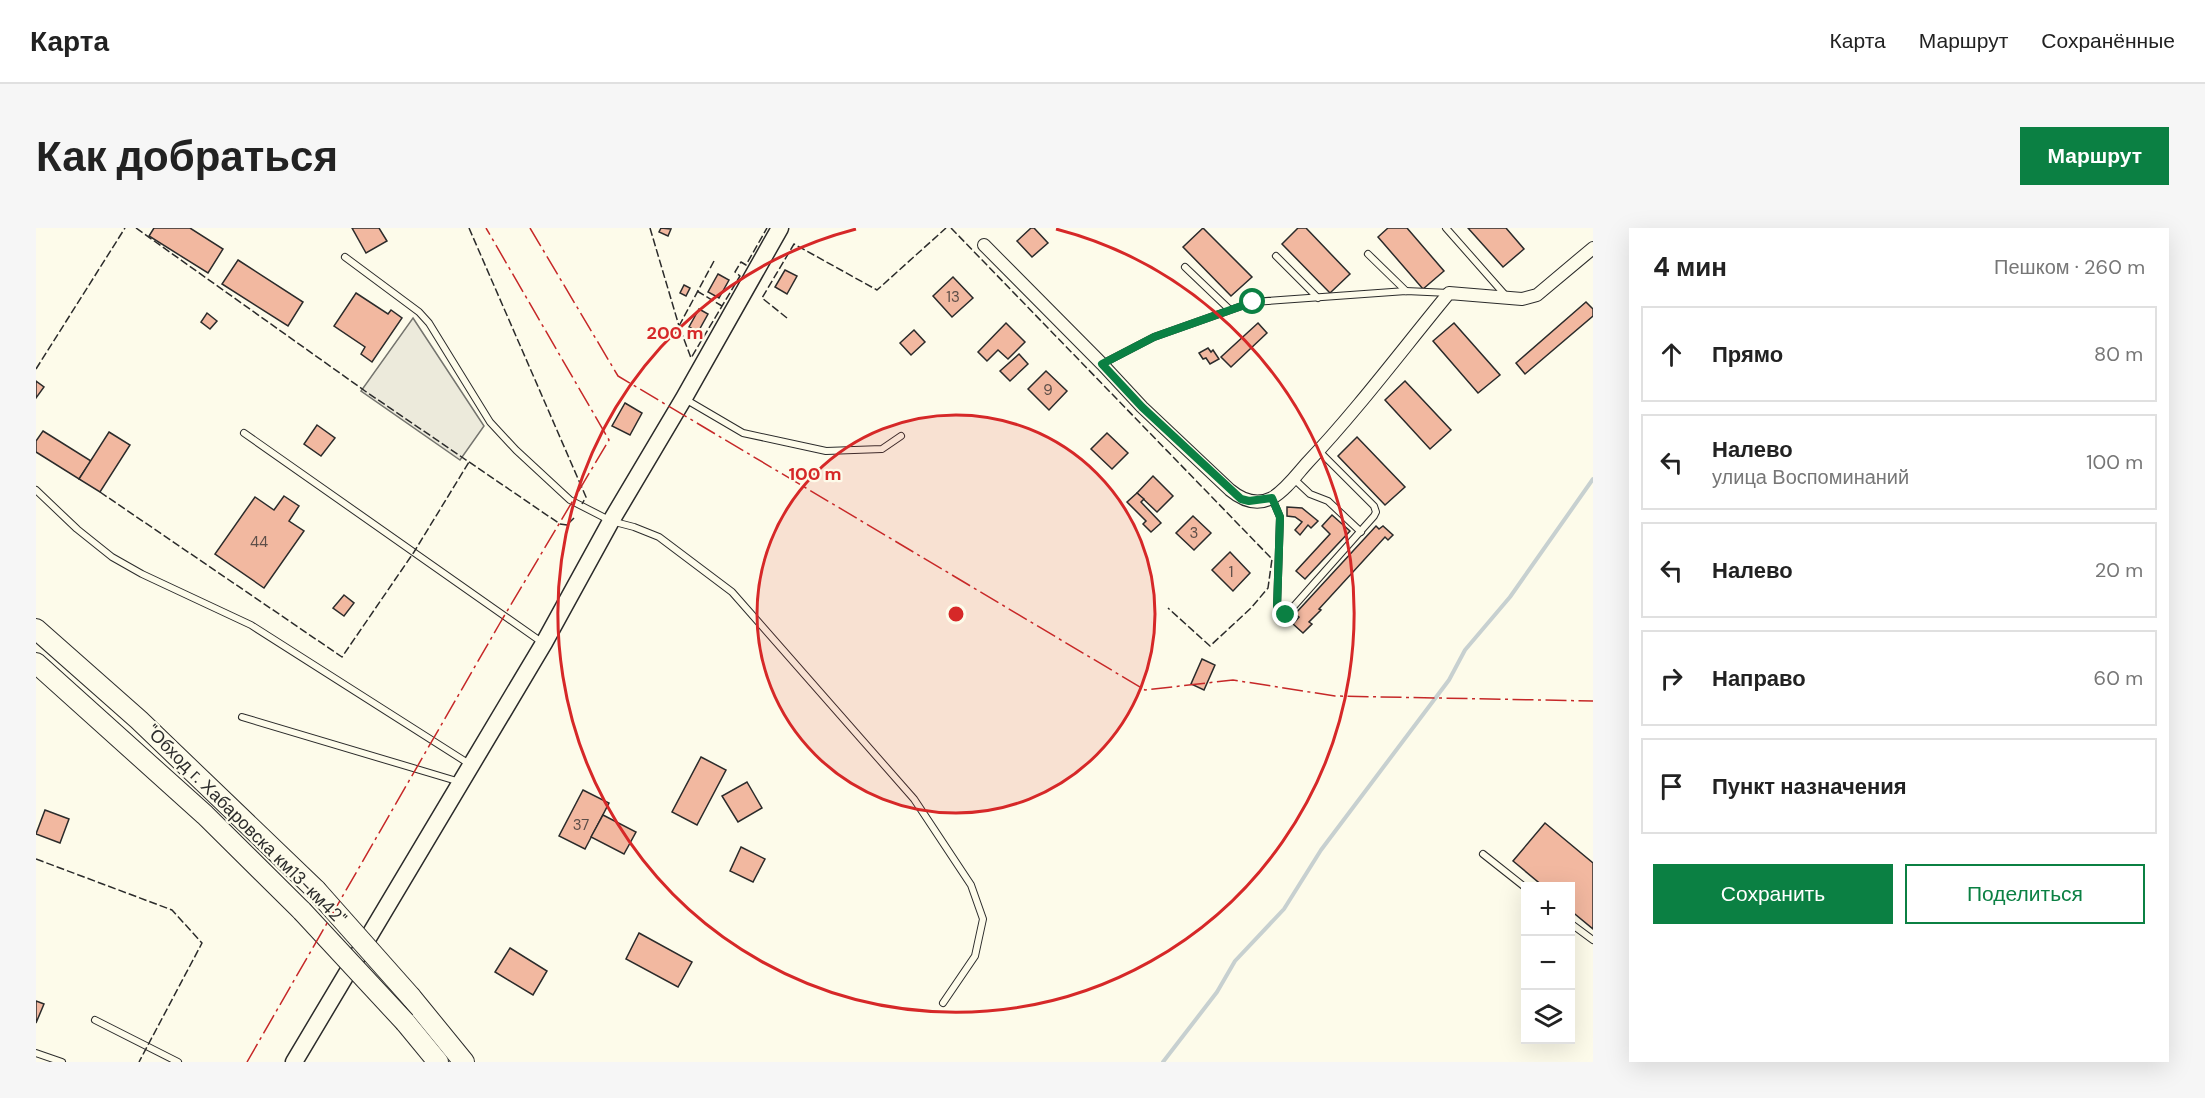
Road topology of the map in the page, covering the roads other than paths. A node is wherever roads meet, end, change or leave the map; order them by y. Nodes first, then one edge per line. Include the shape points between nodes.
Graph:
1 (780, 228) edge
2 (1446, 228) edge
3 (984, 246) dead end
4 (1593, 248) edge
5 (1368, 254) dead end
6 (1276, 256) dead end
7 (345, 257) dead end
8 (1185, 267) dead end
9 (1406, 291) junction
10 (1449, 293) junction
11 (1318, 298) junction
12 (1508, 298) junction
13 (1229, 309) junction
14 (1102, 364) junction
15 (684, 398) junction
16 (244, 433) dead end
17 (901, 436) dead end
18 (1319, 450) junction
19 (1293, 478) junction
20 (36, 490) edge
21 (1272, 498) junction
22 (611, 521) junction
23 (1361, 532) junction
24 (36, 629) edge
25 (544, 644) junction
26 (36, 663) edge
27 (242, 717) dead end
28 (472, 765) junction
29 (461, 782) junction
30 (1483, 854) dead end
31 (1521, 884) edge
32 (1575, 927) edge
33 (1593, 940) edge
34 (943, 1004) dead end
35 (95, 1020) dead end
36 (36, 1053) edge
37 (62, 1062) edge
38 (178, 1062) edge
39 (294, 1062) edge
40 (438, 1062) edge
41 (465, 1062) edge

1 - 15 main road
2 - 12 lane
3 - 14 street
4 - 12 street via 1537,295
5 - 9 lane
6 - 11 lane
7 - 22 lane via 429,323 490,422 516,450 570,500
8 - 13 lane
9 - 10 lane
9 - 11 lane
10 - 12 street
10 - 18 street
11 - 13 lane via 1253,302
13 - 14 lane via 1154,337
14 - 21 street via 1241,499
15 - 17 lane via 743,433 826,451 882,449
15 - 22 main road
16 - 25 lane
18 - 19 street
18 - 23 lane via 1374,506 1376,512
19 - 21 street
19 - 23 lane via 1310,494 1328,501
20 - 28 lane via 112,557 251,624
21 - 23 lane via 1280,517 1277,608 1282,615 1293,608
22 - 25 main road
22 - 34 lane via 659,537 732,592 914,799 971,885 983,920 975,956
24 - 41 highway, "Обход г. Хабаровска км13-км42", bridge via 139,720 316,890
25 - 28 main road
26 - 40 highway, "Обход г. Хабаровска км13-км42", bridge via 205,815 302,911
27 - 29 lane
28 - 29 main road
29 - 39 main road
30 - 31 lane
32 - 33 lane
35 - 38 lane
36 - 37 lane

